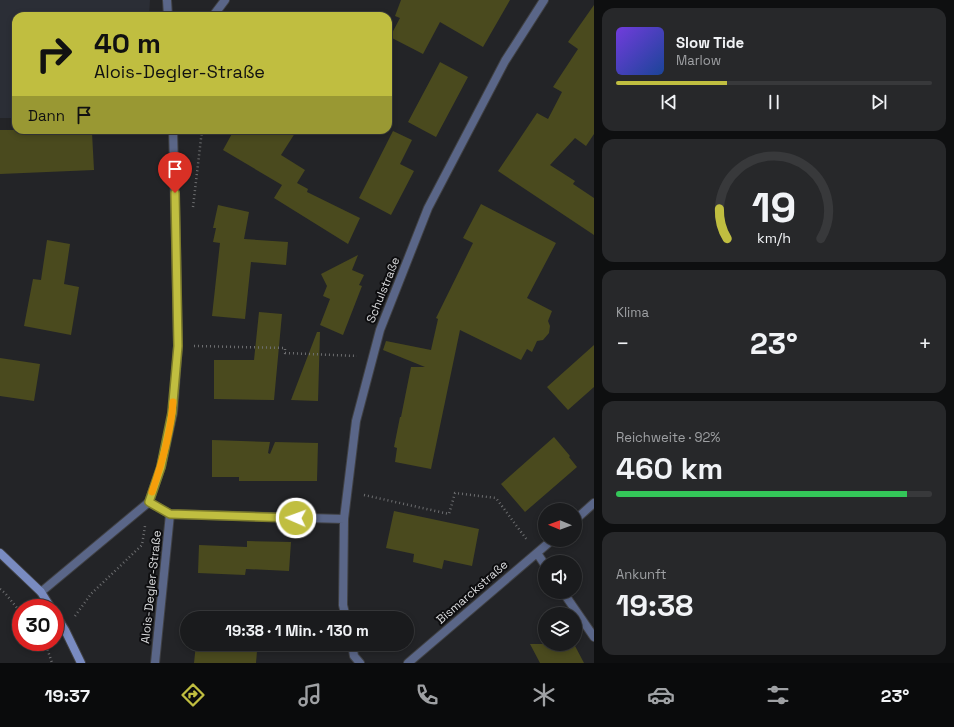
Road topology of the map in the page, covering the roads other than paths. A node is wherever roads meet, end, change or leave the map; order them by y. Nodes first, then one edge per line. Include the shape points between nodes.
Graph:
1 (167, 0) edge
2 (225, 0) edge
3 (544, 0) edge
4 (168, 12) edge
5 (216, 12) edge
6 (173, 134) edge
7 (149, 502) junction
8 (594, 503) edge
9 (170, 514) junction
10 (582, 514) edge
11 (344, 519) junction
12 (544, 547) edge
13 (0, 553) edge
14 (537, 553) joint
15 (41, 592) junction
16 (45, 599) edge
17 (568, 599) edge
18 (344, 611) edge
19 (64, 628) edge
20 (594, 637) edge
21 (353, 651) edge
22 (81, 663) edge
23 (155, 663) edge
24 (360, 663) edge
25 (408, 663) edge

1 - 4 street
2 - 5 street
3 - 11 street, Schulstraße via 505,61 428,208 380,330 356,421
6 - 7 street via 178,346 172,413 161,467
7 - 9 street
7 - 15 street
8 - 10 street
9 - 11 street
9 - 23 street, Alois-Degler-Straße
11 - 18 street, Schulstraße
12 - 14 street, Bismarckstraße
13 - 15 street
14 - 25 street, Bismarckstraße
15 - 16 street
17 - 20 street
19 - 22 street
21 - 24 street

